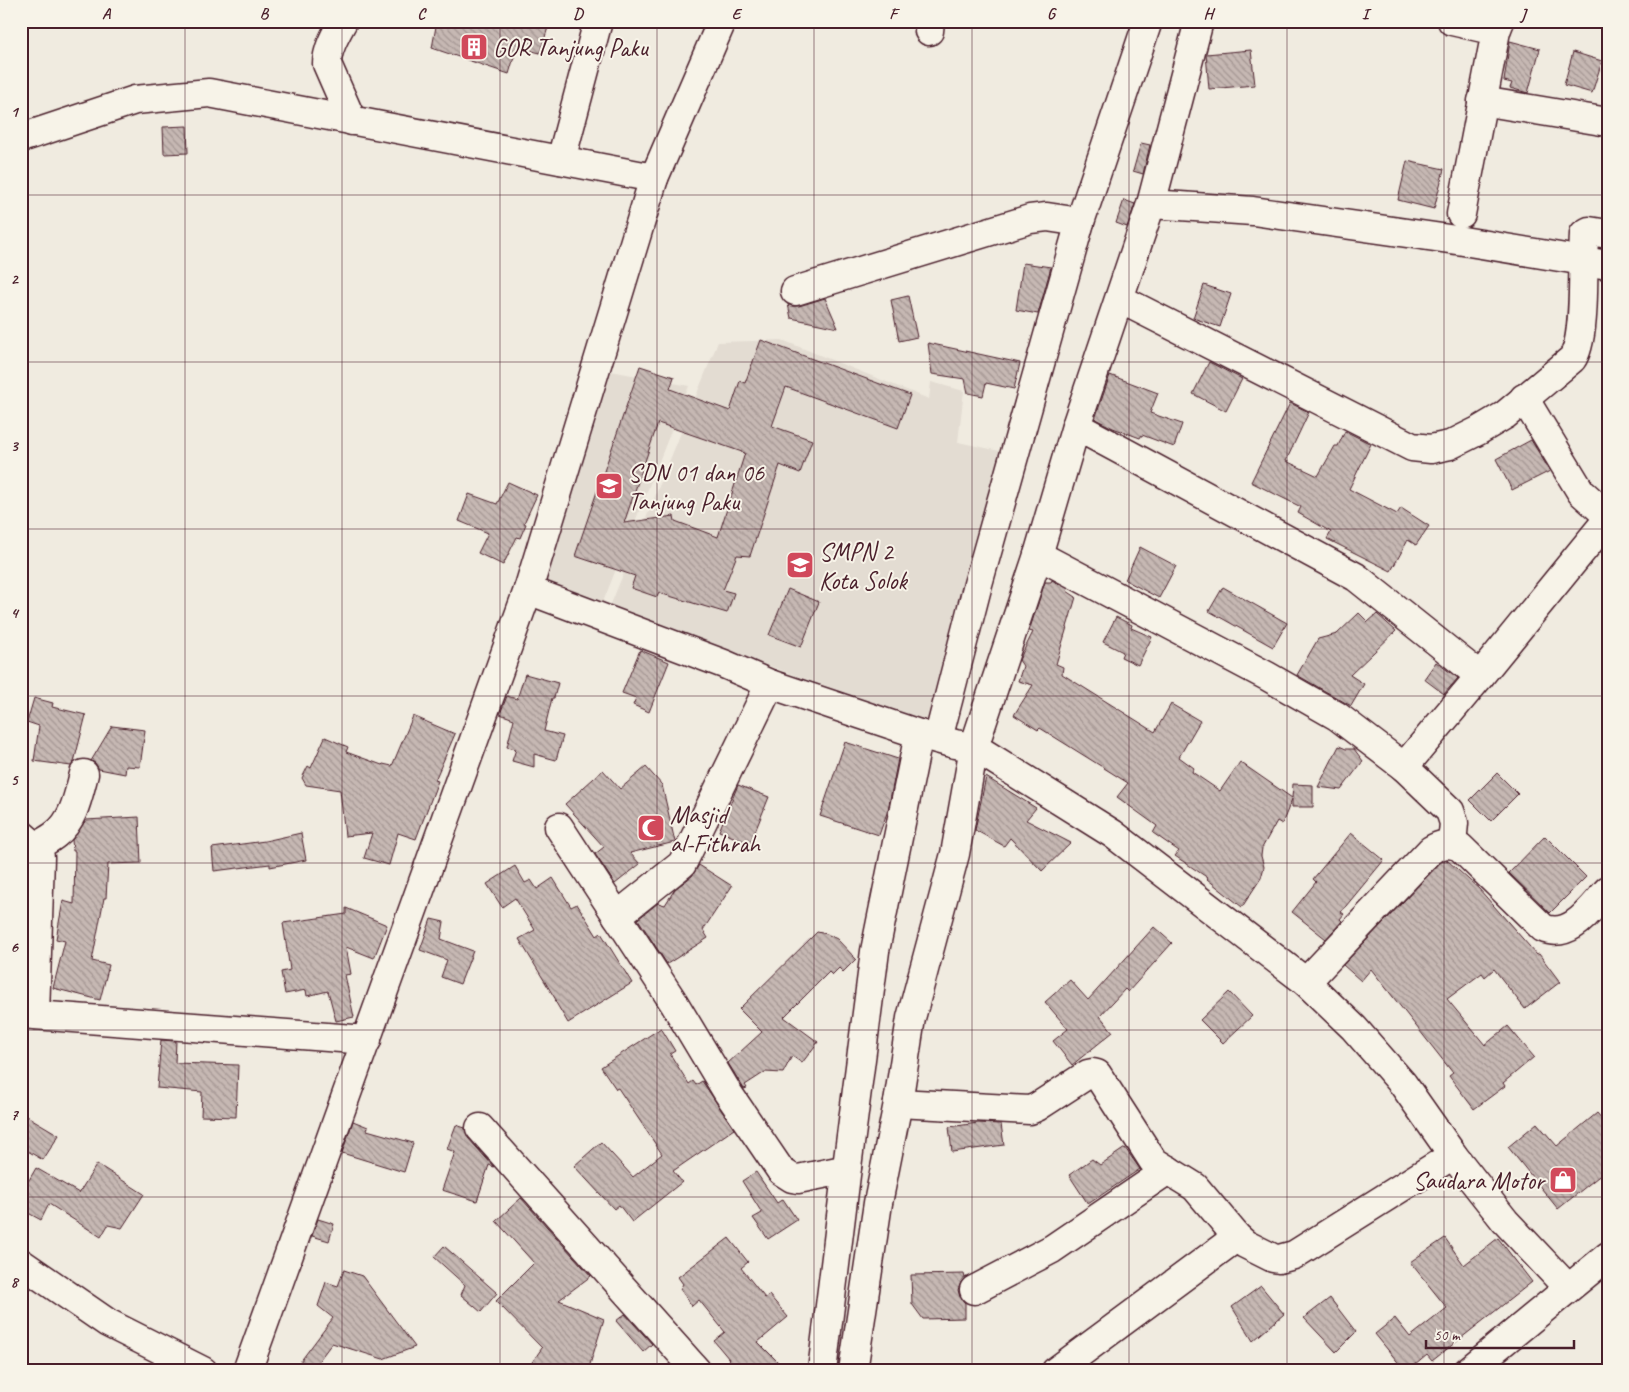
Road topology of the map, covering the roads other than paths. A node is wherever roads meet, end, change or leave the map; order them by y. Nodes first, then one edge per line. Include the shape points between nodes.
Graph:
1 (343, 21) edge
2 (598, 21) edge
3 (722, 21) edge
4 (1148, 21) edge
5 (1199, 21) edge
6 (1452, 21) edge
7 (1498, 26) edge
8 (1482, 101) junction
9 (1605, 115) edge
10 (352, 121) junction
11 (26, 129) edge
12 (561, 160) junction
13 (654, 178) junction
14 (1152, 204) junction
15 (1461, 214) dead end
16 (1080, 222) junction
17 (1608, 234) edge
18 (1595, 264) edge
19 (795, 291) dead end
20 (1120, 299) junction
21 (1524, 398) junction
22 (1076, 426) junction
23 (1608, 518) edge
24 (1038, 555) junction
25 (528, 590) junction
26 (1480, 676) junction
27 (770, 684) junction
28 (929, 737) junction
29 (974, 747) junction
30 (1404, 767) junction
31 (84, 774) dead end
32 (559, 827) dead end
33 (28, 840) edge
34 (1452, 844) junction
35 (1608, 890) edge
36 (617, 916) junction
37 (1306, 982) junction
38 (28, 1014) edge
39 (367, 1040) junction
40 (898, 1103) junction
41 (480, 1128) dead end
42 (1453, 1155) junction
43 (846, 1168) junction
44 (1168, 1170) junction
45 (1237, 1237) junction
46 (1608, 1256) edge
47 (21, 1263) edge
48 (1568, 1288) junction
49 (974, 1290) dead end
50 (203, 1371) edge
51 (247, 1371) edge
52 (697, 1371) edge
53 (822, 1371) edge
54 (852, 1371) edge
55 (1056, 1371) edge
56 (1468, 1371) edge

1 - 10 street via 327,64
2 - 12 street
3 - 13 street
4 - 16 street
5 - 14 street
6 - 7 street
7 - 8 street
8 - 9 street
8 - 15 street
10 - 11 street via 210,93 135,100
10 - 12 street
12 - 13 street
13 - 25 street
14 - 18 street via 1253,211 1463,241
14 - 20 street
16 - 19 street via 1047,217 1030,219
16 - 28 street via 978,584
17 - 18 street via 1586,232
18 - 21 street via 1576,353
20 - 21 street via 1412,447 1431,449 1450,445 1505,415
20 - 22 street
21 - 23 street via 1582,492
22 - 24 street
22 - 26 street via 1356,577
23 - 26 street
24 - 29 street
24 - 30 street via 1329,711
25 - 27 street
25 - 39 street
26 - 30 street
27 - 28 street
27 - 36 street via 682,864
28 - 29 street
28 - 43 street via 875,951
29 - 37 street via 1112,834
29 - 40 street via 955,854 911,1018
30 - 34 street via 1450,811 1454,823
31 - 33 street via 69,820 56,834
32 - 36 street
33 - 38 street via 40,857
34 - 35 street via 1460,847 1543,928 1550,931 1570,928
34 - 37 street via 1446,843 1431,850
36 - 43 street via 781,1171 798,1179
37 - 42 street via 1354,1028 1403,1084
38 - 39 street
39 - 51 street
40 - 44 street via 1030,1110 1093,1073 1101,1077 1147,1155
40 - 54 street via 878,1203
41 - 52 street
42 - 45 street via 1294,1255 1273,1258
42 - 48 street via 1505,1221
43 - 53 street
44 - 45 street via 1195,1187
44 - 49 street via 1052,1249
45 - 55 street
46 - 48 street
47 - 50 street via 108,1323
48 - 56 street

